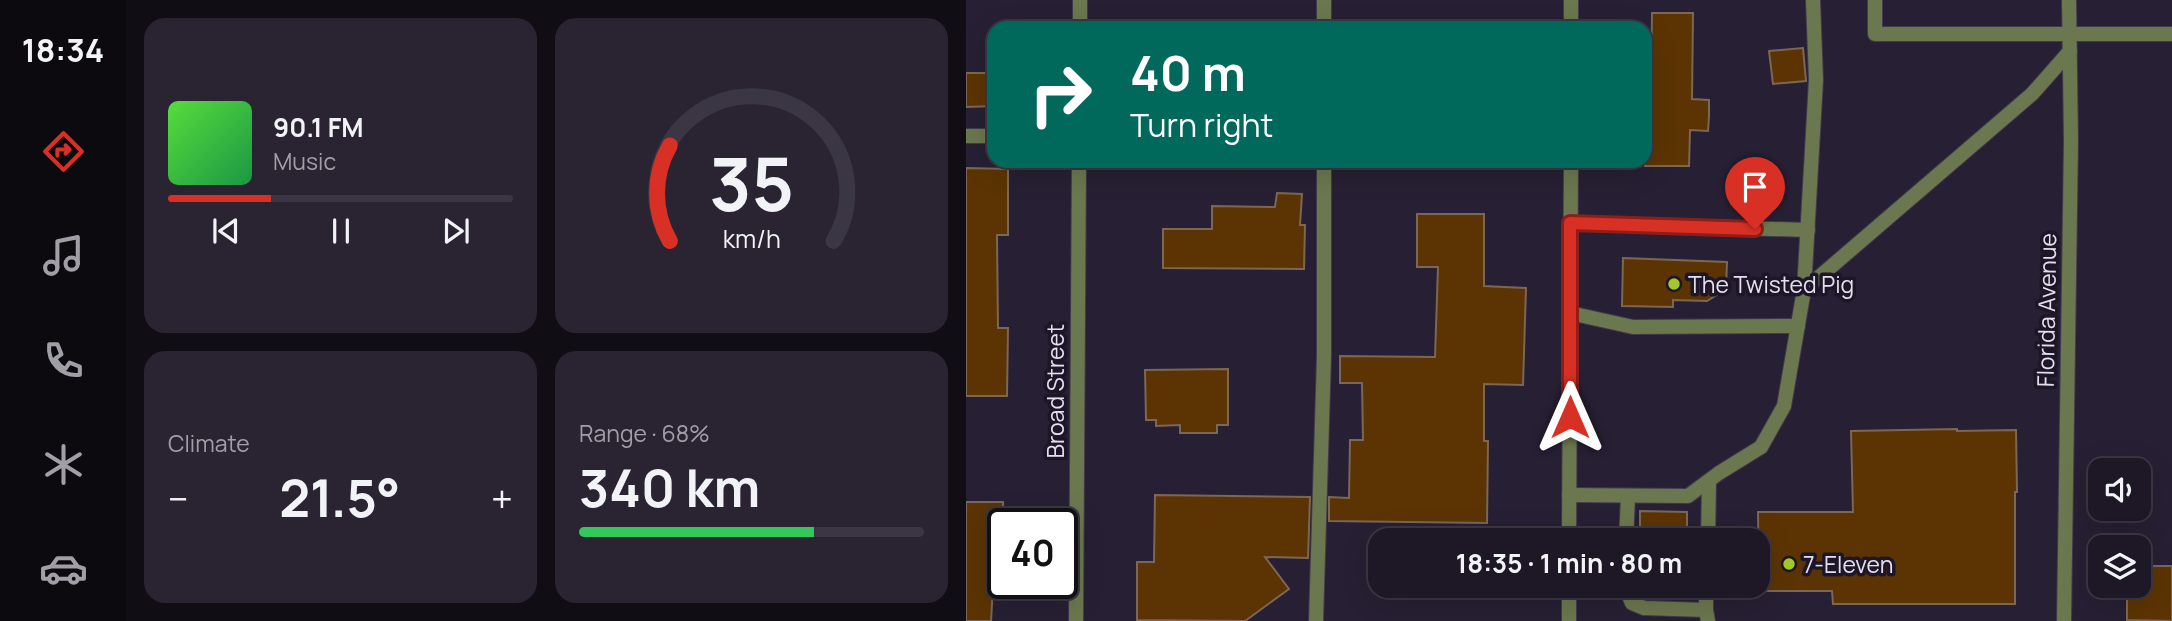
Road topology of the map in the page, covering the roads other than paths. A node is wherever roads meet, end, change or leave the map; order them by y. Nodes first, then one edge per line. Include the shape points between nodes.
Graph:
1 (1080, 0) edge
2 (1324, 0) edge
3 (1571, 0) edge
4 (1813, 0) edge
5 (1875, 0) edge
6 (2069, 0) edge
7 (1080, 21) edge
8 (1324, 21) edge
9 (1571, 21) edge
10 (2172, 34) edge
11 (2069, 35) junction
12 (2070, 51) junction
13 (966, 136) edge
14 (987, 136) edge
15 (1079, 168) edge
16 (1324, 168) edge
17 (1571, 168) edge
18 (1570, 223) junction
19 (1808, 230) junction
20 (1804, 290) junction
21 (1570, 313) junction
22 (1798, 326) junction
23 (1709, 482) junction
24 (1569, 495) junction
25 (1628, 496) junction
26 (1569, 528) edge
27 (1627, 528) edge
28 (1707, 528) edge
29 (1569, 598) edge
30 (1630, 598) edge
31 (1706, 598) edge
32 (1707, 616) edge
33 (1076, 621) edge
34 (1317, 621) edge
35 (1569, 621) edge
36 (2064, 621) edge

1 - 7 street
2 - 8 street
3 - 9 street
4 - 19 street via 1816,80
5 - 11 street via 1875,34
6 - 11 street, Florida Avenue
10 - 11 street
11 - 12 street, Florida Avenue
12 - 20 street via 2032,94
12 - 36 street, Florida Avenue
13 - 14 street
15 - 33 street, Broad Street
16 - 34 street
17 - 18 street
18 - 19 street
18 - 21 street
19 - 20 street
20 - 22 street
21 - 22 street via 1633,327
21 - 24 street
22 - 23 street via 1784,406 1775,424 1761,447
23 - 25 street via 1688,496
23 - 28 street
24 - 25 street
24 - 26 street
25 - 27 street
29 - 35 street
30 - 32 street via 1644,608
31 - 32 street

